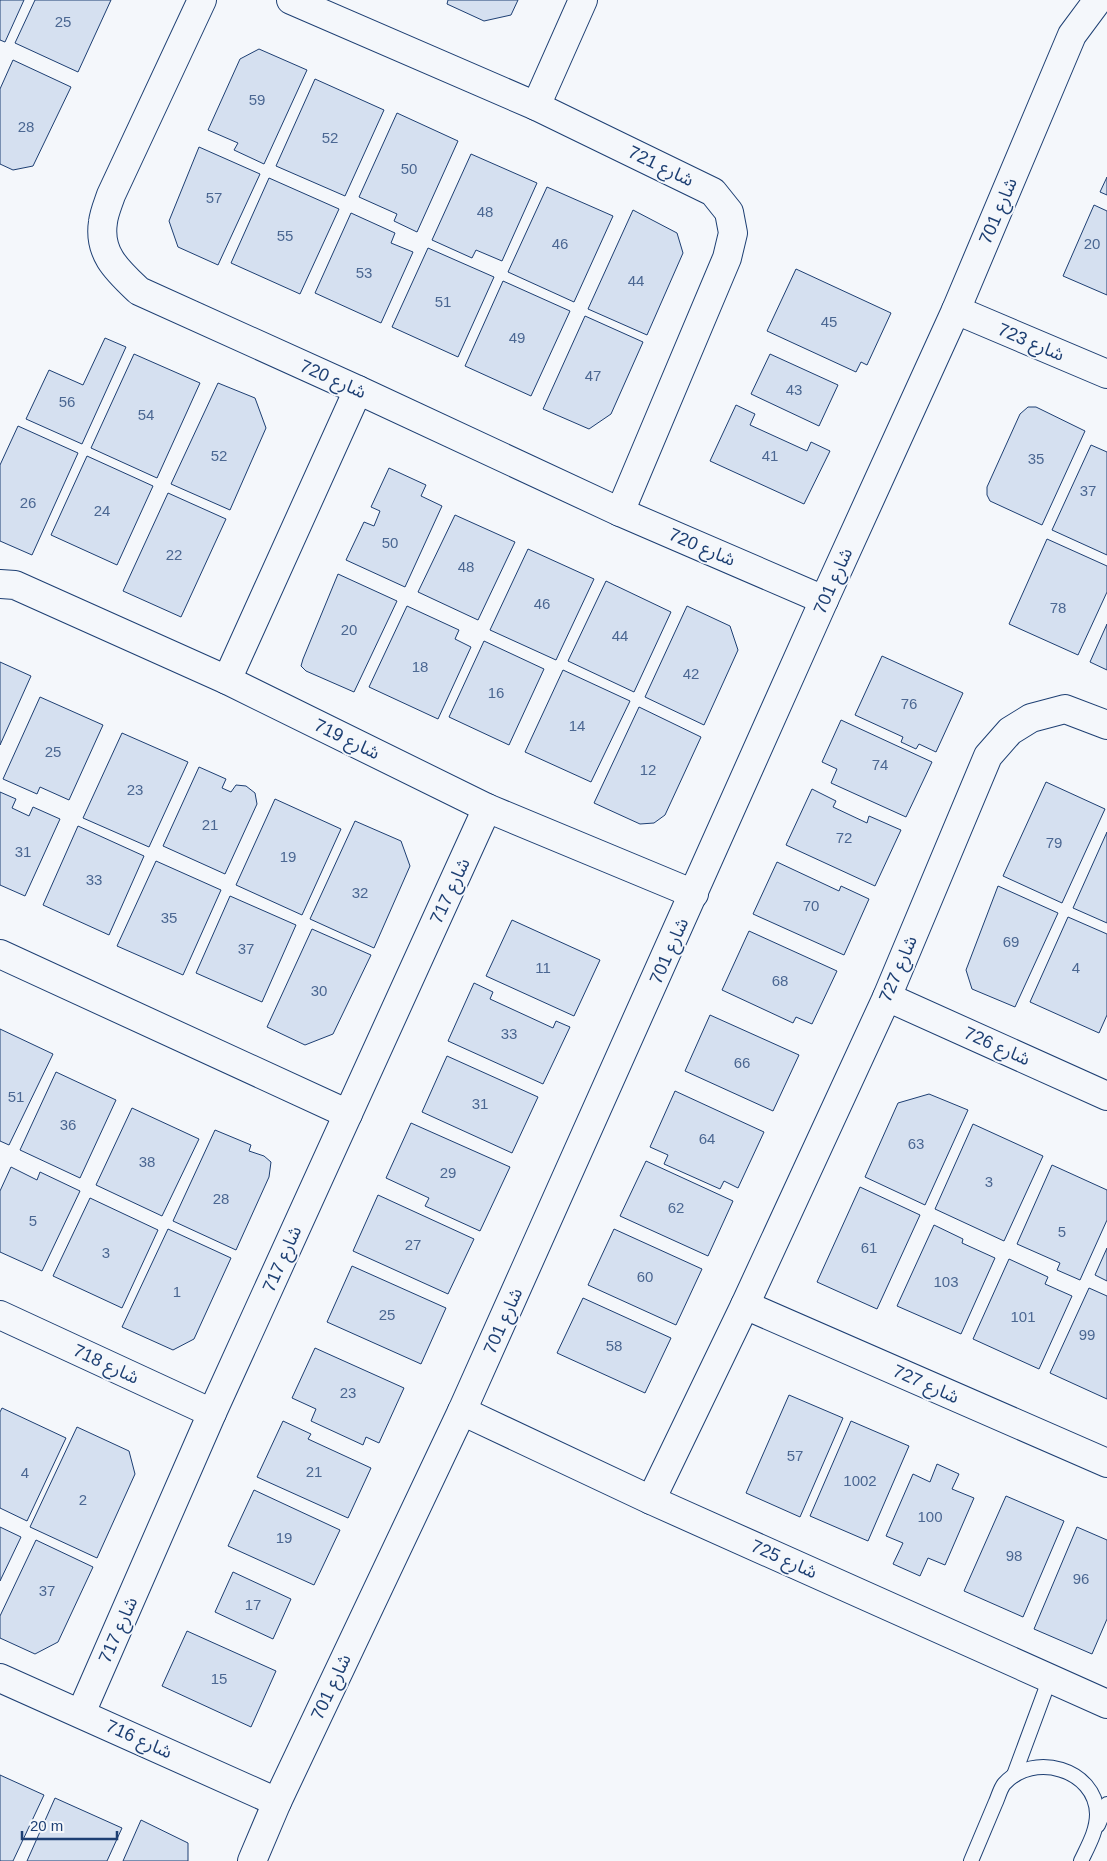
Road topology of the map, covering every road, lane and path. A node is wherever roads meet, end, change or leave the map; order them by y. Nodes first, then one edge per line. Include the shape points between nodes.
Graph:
1 (202, 0) edge
2 (290, 0) edge
3 (583, 0) edge
4 (1074, 0) edge
5 (1098, 0) edge
6 (1072, 35) junction
7 (536, 106) junction
8 (956, 310) junction
9 (1107, 374) edge
10 (358, 390) junction
11 (620, 512) junction
12 (0, 584) edge
13 (824, 600) junction
14 (227, 680) junction
15 (1107, 725) edge
16 (488, 808) junction
17 (694, 894) junction
18 (0, 954) edge
19 (886, 997) junction
20 (1107, 1096) edge
21 (348, 1114) junction
22 (746, 1305) junction
23 (0, 1315) edge
24 (462, 1411) junction
25 (212, 1413) junction
26 (1107, 1463) edge
27 (651, 1500) junction
28 (0, 1678) edge
29 (1050, 1678) junction
30 (1107, 1704) edge
31 (81, 1713) junction
32 (1014, 1775) junction
33 (277, 1802) junction
34 (1107, 1804) edge
35 (1096, 1828) junction
36 (252, 1861) edge
37 (971, 1861) edge
38 (1081, 1861) edge

1 - 10 street, شارع 720 via 111,195 103,222 104,246 116,269 139,291
2 - 7 street, شارع 721
3 - 7 street
4 - 6 street, شارع 701
5 - 6 street, شارع 701
6 - 8 street, شارع 701
7 - 11 street, شارع 721 via 713,192 729,212 733,233 727,258
8 - 9 street, شارع 723
8 - 13 street, شارع 701
10 - 11 street, شارع 720
10 - 14 street
11 - 13 street, شارع 720
12 - 14 street, شارع 719 via 14,585
13 - 17 street, شارع 701
14 - 16 street, شارع 719
15 - 19 street, شارع 727 via 1065,709 1031,718 1010,731 988,756
16 - 17 street, شارع 719
16 - 21 street, شارع 717
17 - 24 street, شارع 701
18 - 21 street
19 - 20 street, شارع 726
19 - 22 street, شارع 727
21 - 25 street, شارع 717
22 - 26 street, شارع 727
22 - 27 street, شارع 727
23 - 25 street, شارع 718
24 - 27 street, شارع 725
24 - 33 street, شارع 701
25 - 31 street, شارع 717
27 - 29 street, شارع 725
28 - 31 street, شارع 716
29 - 30 street, شارع 725
29 - 32 lane
31 - 33 street, شارع 716
32 - 35 lane via 1028,1768 1043,1766 1073,1774 1092,1798 1097,1812
32 - 37 lane via 1003,1785
33 - 36 street, شارع 701
34 - 35 lane
35 - 38 lane

